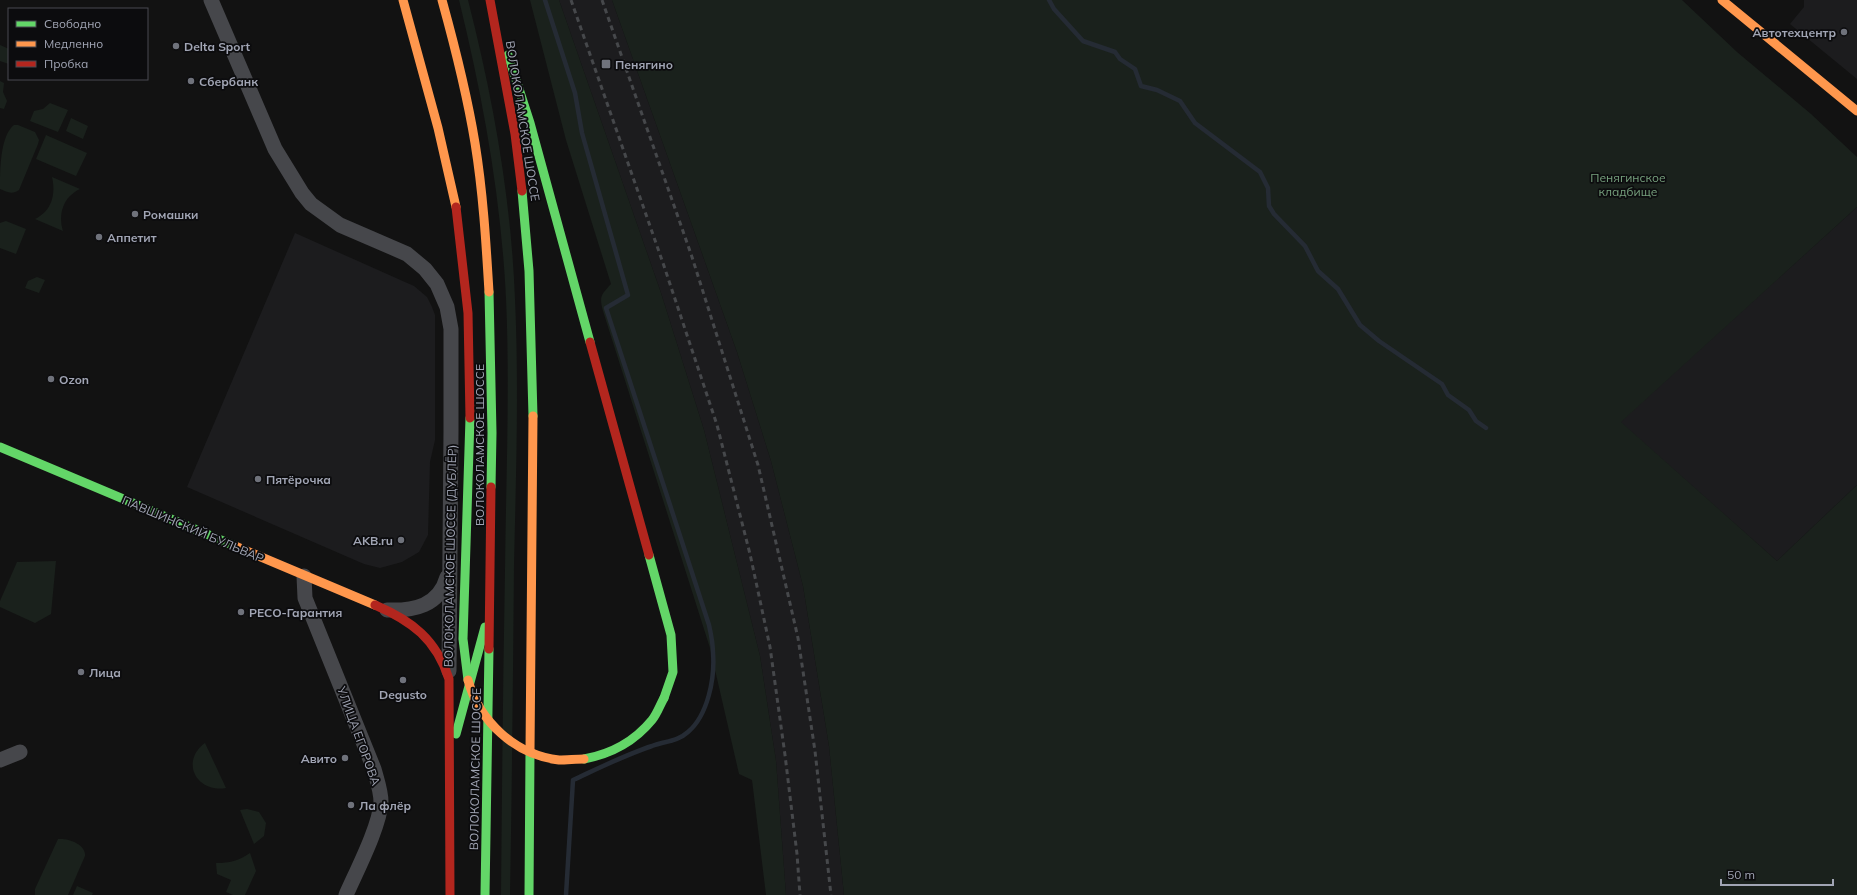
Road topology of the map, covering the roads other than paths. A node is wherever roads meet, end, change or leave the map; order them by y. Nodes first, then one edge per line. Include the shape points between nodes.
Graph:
1 (211, 0) edge
2 (402, 0) edge
3 (442, 0) edge
4 (490, 0) edge
5 (1722, 0) edge
6 (493, 11) junction
7 (1857, 111) edge
8 (0, 447) edge
9 (450, 571) junction
10 (304, 576) junction
11 (386, 610) junction
12 (489, 614) junction
13 (449, 679) junction
14 (20, 752) dead end
15 (449, 759) junction
16 (0, 760) edge
17 (346, 895) edge
18 (450, 895) edge
19 (485, 895) edge
20 (529, 895) edge

1 - 9 street, ВОЛОКОЛАМСКОЕ ШОССЕ (ДУБЛЁР) via 275,149 302,194 311,204 340,225 407,254 425,268 437,284 448,308 451,329
2 - 6 main road, bridge via 438,128 456,207 463,259 470,349 464,664 476,702 492,727 515,745 541,757 570,761 599,756 625,744 652,720 664,698 673,672 671,635 530,123
3 - 12 main road, ВОЛОКОЛАМСКОЕ ШОССЕ via 461,71 475,143 484,210 490,300 492,433
4 - 6 main road, ВОЛОКОЛАМСКОЕ ШОССЕ
5 - 7 main road
6 - 20 main road, ВОЛОКОЛАМСКОЕ ШОССЕ via 515,134 529,271 533,386
8 - 10 main road, ПАВШИНСКИЙ БУЛЬВАР
9 - 11 street, ПАВШИНСКИЙ БУЛЬВАР via 440,594 430,602 405,611
9 - 13 street, ВОЛОКОЛАМСКОЕ ШОССЕ (ДУБЛЁР)
10 - 11 main road, ПАВШИНСКИЙ БУЛЬВАР
10 - 17 street, УЛИЦА ЕГОРОВА via 305,598 374,769 379,788 378,820
11 - 13 main road, ПАВШИНСКИЙ БУЛЬВАР via 428,638 439,651
12 - 15 main road
12 - 19 main road, ВОЛОКОЛАМСКОЕ ШОССЕ
13 - 15 main road, ВОЛОКОЛАМСКОЕ ШОССЕ (ДУБЛЁР)
14 - 16 street
15 - 18 main road, ВОЛОКОЛАМСКОЕ ШОССЕ (ДУБЛЁР)

